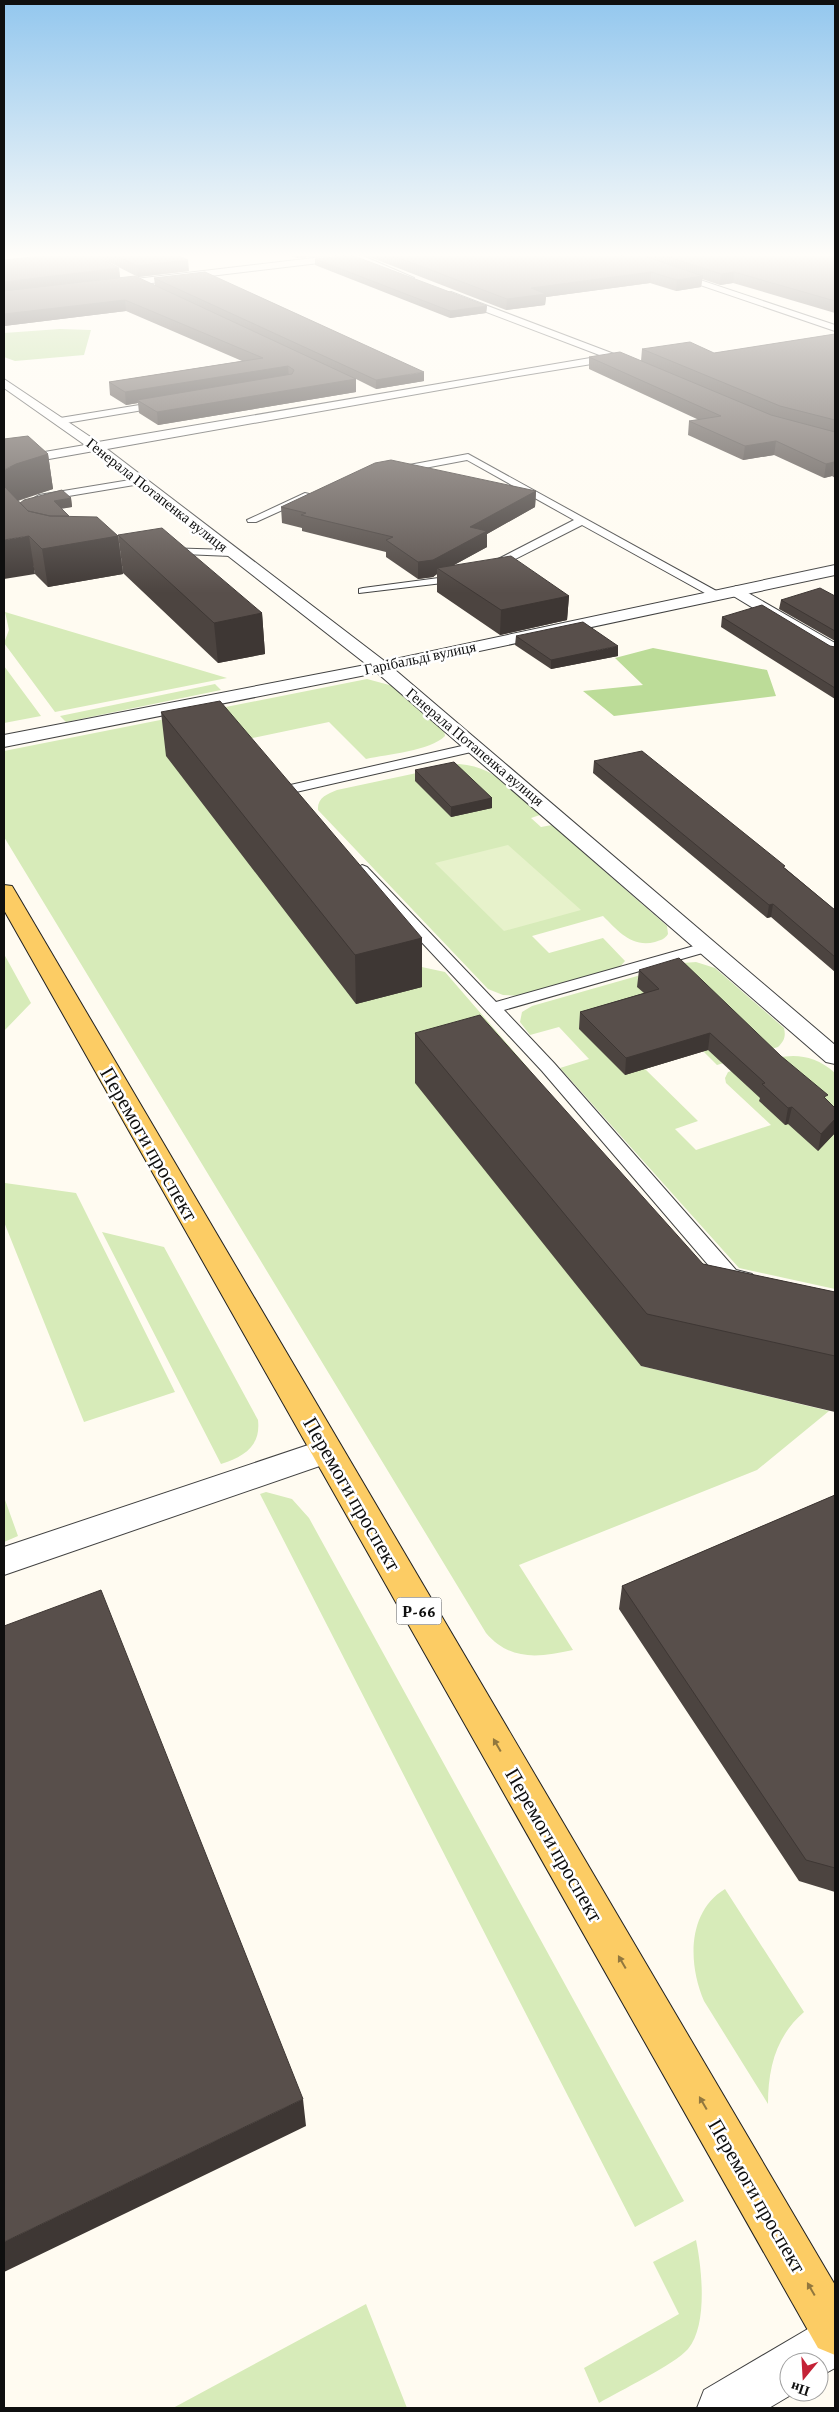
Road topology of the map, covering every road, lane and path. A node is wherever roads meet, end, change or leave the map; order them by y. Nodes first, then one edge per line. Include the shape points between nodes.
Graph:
1 (557, 369) edge
2 (4, 383) edge
3 (360, 388) dead end
4 (378, 396) junction
5 (175, 402) edge
6 (60, 421) junction
7 (98, 448) junction
8 (4, 463) edge
9 (385, 472) edge
10 (142, 482) junction
11 (312, 493) edge
12 (30, 499) edge
13 (252, 520) dead end
14 (581, 520) junction
15 (153, 551) edge
16 (231, 553) junction
17 (835, 570) edge
18 (363, 591) dead end
19 (736, 591) junction
20 (716, 595) junction
21 (835, 650) edge
22 (381, 666) junction
23 (4, 741) edge
24 (475, 746) junction
25 (312, 818) edge
26 (352, 859) edge
27 (4, 891) edge
28 (707, 947) junction
29 (494, 1008) junction
30 (835, 1057) edge
31 (758, 1282) edge
32 (326, 1451) junction
33 (4, 1561) edge
34 (835, 2331) edge
35 (835, 2340) edge
36 (815, 2352) edge
37 (779, 2374) edge
38 (722, 2408) edge

1 - 4 street
2 - 6 street, Генерала Потапенка вулиця
3 - 4 street
4 - 7 street
5 - 6 lane
6 - 7 street, Генерала Потапенка вулиця
7 - 8 street
7 - 10 street, Генерала Потапенка вулиця
9 - 14 lane via 468,457
10 - 12 lane
10 - 16 street, Генерала Потапенка вулиця
11 - 13 lane
14 - 18 lane via 472,577
14 - 20 lane
15 - 16 lane
16 - 22 street, Генерала Потапенка вулиця
17 - 19 street, Гарібальді вулиця
19 - 20 street, Гарібальді вулиця
19 - 21 street
20 - 22 street, Гарібальді вулиця
22 - 23 street, Гарібальді вулиця
22 - 24 street, Генерала Потапенка вулиця
24 - 25 lane via 286,790
24 - 28 street, Генерала Потапенка вулиця
26 - 29 lane
27 - 32 main road, Перемоги проспект / Р-66
28 - 29 lane
28 - 30 street, Генерала Потапенка вулиця
29 - 31 lane via 729,1276
32 - 33 street
34 -> 32 main road, Перемоги проспект / Р-66
35 - 36 street
37 - 38 street

